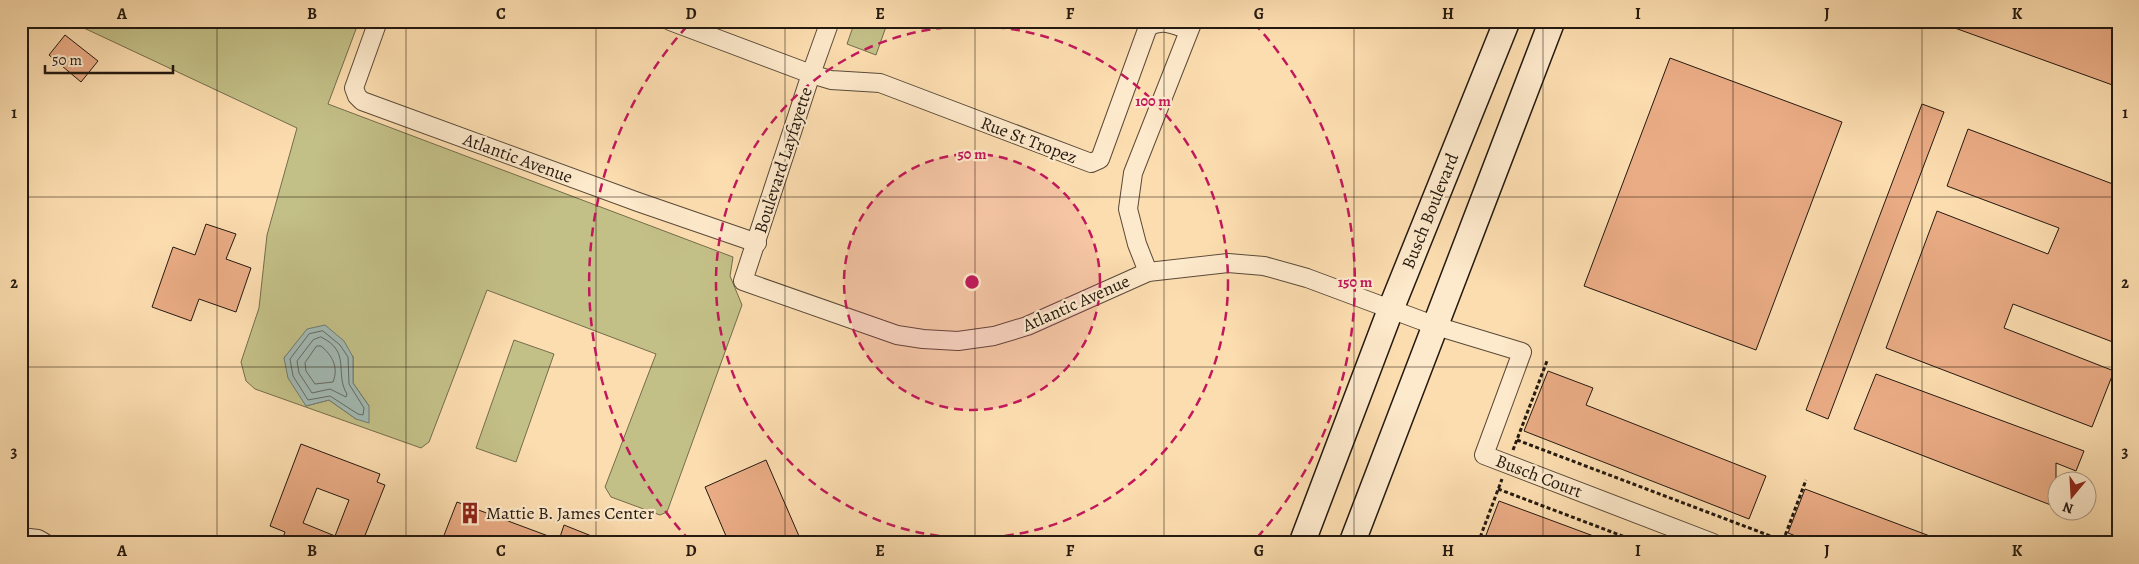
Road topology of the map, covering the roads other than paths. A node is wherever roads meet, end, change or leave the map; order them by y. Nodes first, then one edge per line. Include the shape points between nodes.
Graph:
1 (378, 21) edge
2 (670, 21) edge
3 (830, 21) edge
4 (1507, 21) edge
5 (1552, 21) edge
6 (1191, 26) edge
7 (811, 74) junction
8 (756, 243) junction
9 (1148, 272) junction
10 (761, 288) joint
11 (1390, 310) junction
12 (1436, 326) junction
13 (21, 537) edge
14 (46, 543) edge
15 (1302, 543) edge
16 (1352, 543) edge
17 (1713, 543) edge

1 - 8 street, Atlantic Avenue via 354,88 362,101
2 - 7 street
3 - 7 street, Boulevard Layfayette
4 - 11 main road, Busch Boulevard
5 - 12 main road
6 - 7 street, Rue St Tropez via 1155,22 1148,27 1100,159 1091,163 880,83 831,80
6 - 9 street via 1133,173 1128,209
7 - 8 street, Boulevard Layfayette
8 - 10 street, Boulevard Layfayette via 743,281
9 - 10 street, Atlantic Avenue via 1027,326 994,336 958,341 897,335
9 - 11 street, Atlantic Avenue via 1228,263 1264,266 1307,278
11 - 12 street, Busch Court
11 - 15 main road, Busch Boulevard
12 - 16 main road
12 - 17 street, Busch Court via 1522,352 1484,455
13 - 14 street

